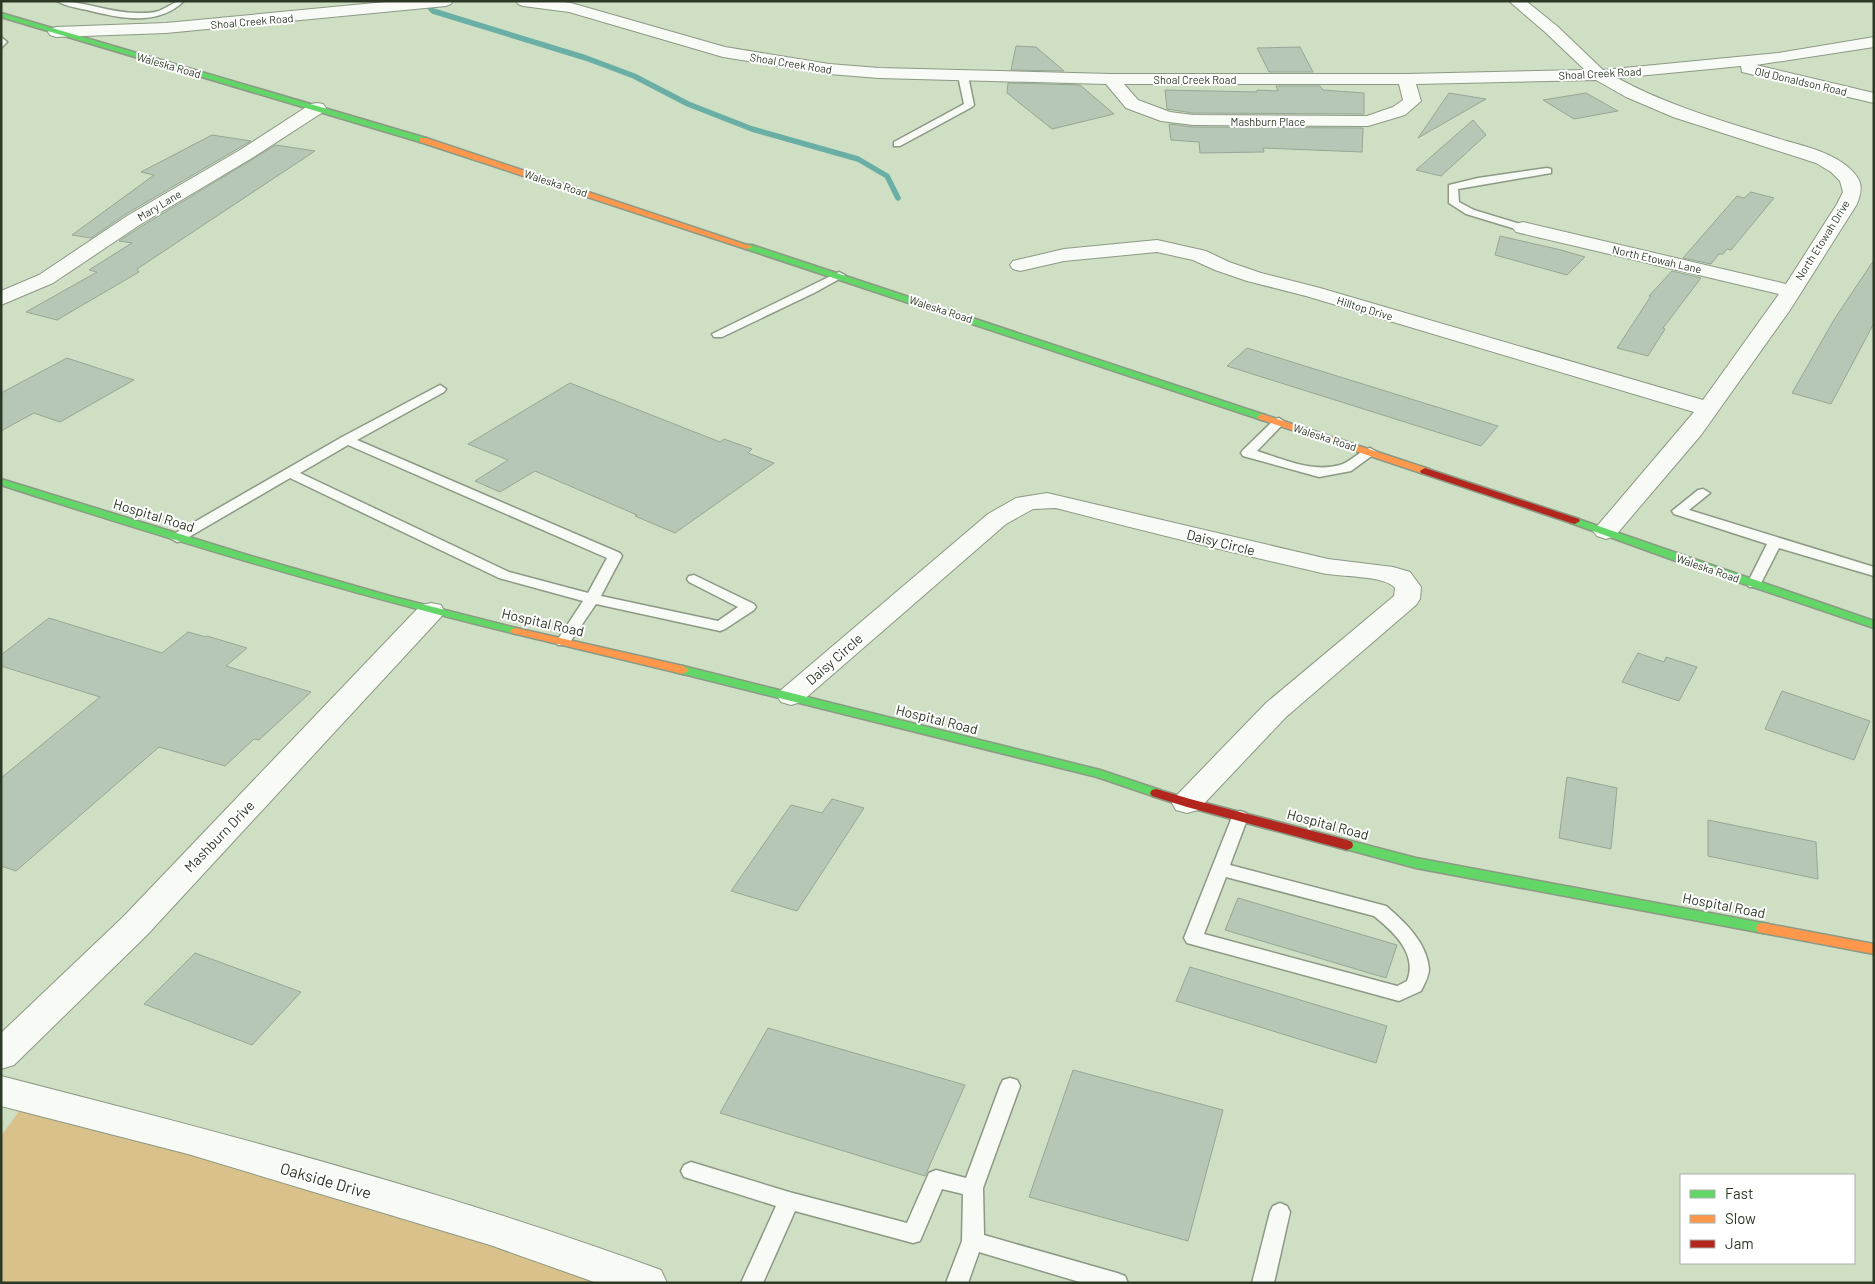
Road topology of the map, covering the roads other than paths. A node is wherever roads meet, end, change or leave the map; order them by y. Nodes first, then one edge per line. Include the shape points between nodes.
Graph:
1 (61, 1) edge
2 (180, 1) edge
3 (446, 1) edge
4 (522, 1) edge
5 (1516, 1) edge
6 (1, 15) edge
7 (56, 32) junction
8 (1, 40) edge
9 (1874, 42) edge
10 (1, 45) edge
11 (1729, 64) junction
12 (1599, 75) junction
13 (963, 76) junction
14 (1111, 79) junction
15 (1406, 79) junction
16 (1874, 98) edge
17 (317, 108) junction
18 (897, 144) dead end
19 (1547, 171) dead end
20 (1523, 228) joint
21 (1020, 265) dead end
22 (839, 275) junction
23 (1790, 291) junction
24 (1, 299) edge
25 (718, 334) dead end
26 (440, 389) dead end
27 (1708, 409) junction
28 (1279, 422) junction
29 (347, 440) junction
30 (1370, 452) junction
31 (290, 473) junction
32 (1, 482) edge
33 (1704, 493) dead end
34 (1606, 531) junction
35 (177, 538) junction
36 (1775, 542) junction
37 (1874, 572) edge
38 (694, 579) dead end
39 (1754, 584) junction
40 (592, 599) junction
41 (431, 611) junction
42 (1874, 625) edge
43 (563, 642) junction
44 (791, 696) junction
45 (1187, 803) junction
46 (1240, 817) junction
47 (1220, 869) junction
48 (1874, 949) edge
49 (1, 1055) edge
50 (1010, 1086) dead end
51 (1, 1091) edge
52 (691, 1171) dead end
53 (973, 1188) junction
54 (789, 1202) junction
55 (1280, 1212) dead end
56 (973, 1242) junction
57 (647, 1283) edge
58 (752, 1283) edge
59 (957, 1283) edge
60 (1117, 1283) edge
61 (1263, 1283) edge

1 - 2 lane via 134,16 164,12
3 - 7 street, Shoal Creek Road via 166,28
4 - 13 street, Shoal Creek Road via 571,8 724,52 829,69
5 - 12 street, North Etowah Drive
6 - 7 main road, Waleska Road
7 - 17 main road, Waleska Road
8 - 10 lane
9 - 11 street, Shoal Creek Road
11 - 12 street, Shoal Creek Road
11 - 16 street, Old Donaldson Road
12 - 15 street, Shoal Creek Road
12 - 23 street, North Etowah Drive via 1655,104 1822,159 1843,172 1852,191 1847,204
13 - 14 street, Shoal Creek Road
13 - 18 lane via 969,106
14 - 15 street, Shoal Creek Road
14 - 15 street, Mashburn Place via 1132,104 1167,117 1368,121 1399,111 1412,101
17 - 22 main road, Waleska Road
17 - 24 street, Mary Lane via 134,220 46,279
19 - 20 lane via 1453,188 1454,203 1470,212
20 - 23 street, North Etowah Lane
21 - 27 street, Hilltop Drive via 1064,255 1157,246 1199,255 1254,277
22 - 25 lane
22 - 28 main road, Waleska Road
23 - 27 street, North Etowah Drive
26 - 29 lane
27 - 34 street, North Etowah Drive
28 - 30 main road, Waleska Road
28 - 30 lane via 1248,453 1319,473 1346,468
29 - 31 lane
29 - 40 lane via 615,556
30 - 34 main road, Waleska Road
31 - 35 lane
31 - 40 lane via 504,575
32 - 35 main road, Hospital Road
33 - 36 lane via 1679,511
34 - 39 main road, Waleska Road
35 - 41 main road, Hospital Road
36 - 37 lane
36 - 39 lane
38 - 40 lane via 749,608 720,626
39 - 42 main road, Waleska Road
40 - 43 lane
41 - 43 main road, Hospital Road
41 - 49 street, Mashburn Drive via 135,926
43 - 44 main road, Hospital Road
44 - 45 main road, Hospital Road via 1100,774
44 - 45 street, Daisy Circle via 997,519 1023,502 1056,501 1328,567 1401,578 1408,587 1407,599 1276,710
45 - 46 main road, Hospital Road
46 - 47 lane
46 - 48 main road, Hospital Road via 1416,863
47 - 47 lane via 1193,938 1399,994 1414,986 1420,971 1416,953 1400,927 1380,911
50 - 53 lane
51 - 57 street, Oakside Drive via 188,1138 490,1228
52 - 54 lane
53 - 54 lane via 936,1179 913,1234
53 - 56 lane
54 - 58 lane
55 - 61 lane
56 - 59 lane
56 - 60 lane

